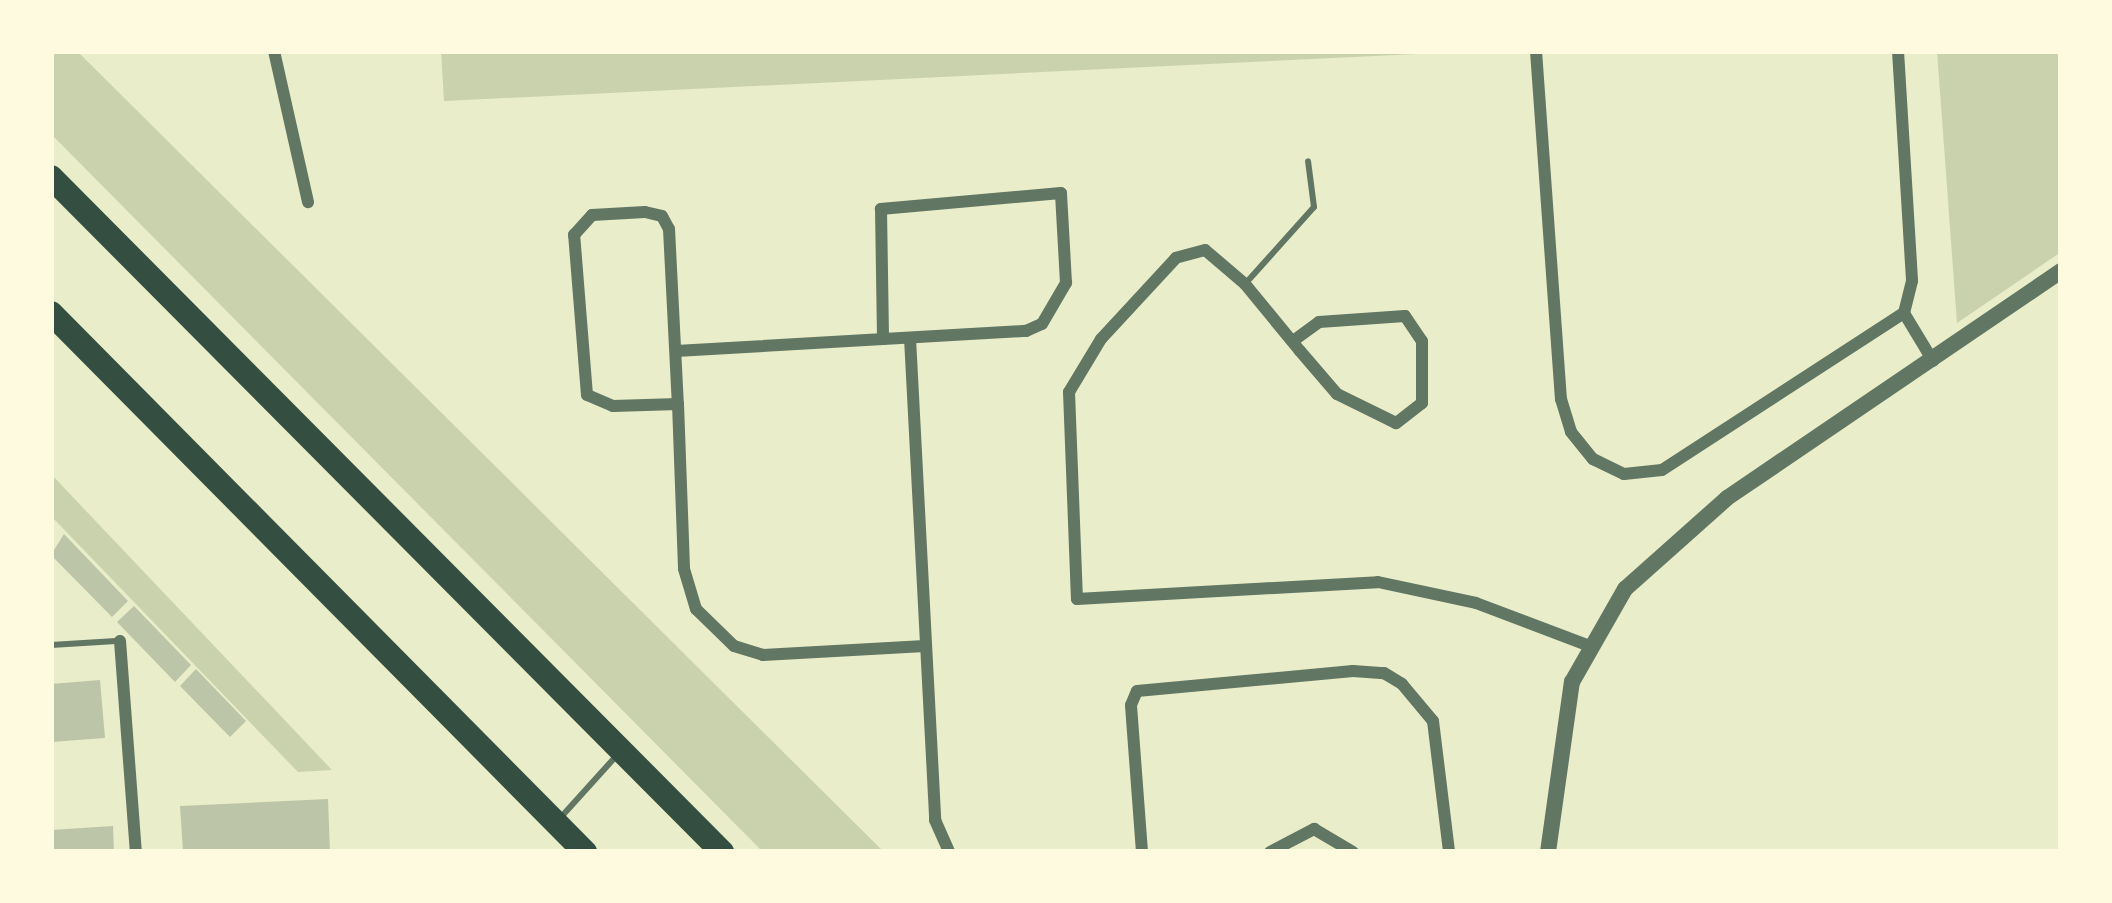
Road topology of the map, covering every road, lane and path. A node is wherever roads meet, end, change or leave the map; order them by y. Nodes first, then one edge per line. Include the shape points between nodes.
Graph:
1 (274, 51) edge
2 (1536, 51) edge
3 (1898, 51) edge
4 (1308, 160) dead end
5 (51, 177) edge
6 (308, 202) dead end
7 (2061, 271) edge
8 (1246, 284) junction
9 (1904, 313) junction
10 (51, 314) edge
11 (910, 338) junction
12 (883, 339) junction
13 (1293, 341) junction
14 (676, 351) junction
15 (1933, 361) junction
16 (678, 404) junction
17 (120, 641) joint
18 (51, 645) edge
19 (1587, 645) junction
20 (925, 646) junction
21 (621, 751) junction
22 (556, 823) junction
23 (136, 852) edge
24 (585, 852) edge
25 (722, 852) edge
26 (950, 852) edge
27 (1142, 852) edge
28 (1270, 852) edge
29 (1353, 852) edge
30 (1449, 852) edge
31 (1548, 852) edge

1 - 6 street
2 - 9 street via 1562,399 1570,432 1593,459 1624,474 1662,470
3 - 9 street via 1912,281
4 - 8 lane via 1314,207
5 - 21 highway
7 - 15 street
8 - 13 street
8 - 19 street via 1205,250 1176,258 1101,339 1069,392 1076,599 1378,582 1476,603
9 - 15 street
10 - 22 highway
11 - 12 street
11 - 12 street via 1042,324 1066,284 1061,194 881,209
11 - 20 street
12 - 14 street
13 - 13 street via 1319,322 1405,316 1422,341 1422,403 1396,423 1378,420 1337,394
14 - 16 street
14 - 16 street via 670,229 662,216 579,222 587,395 613,406
15 - 19 street via 1662,550
16 - 20 street via 684,569 696,609 714,630 763,656
17 - 18 lane
17 - 23 street
19 - 31 street via 1555,759
20 - 26 street via 935,820
21 - 22 lane
21 - 25 highway
22 - 24 highway
27 - 30 street via 1131,705 1137,691 1384,673 1421,702 1441,742
28 - 29 street via 1314,829

